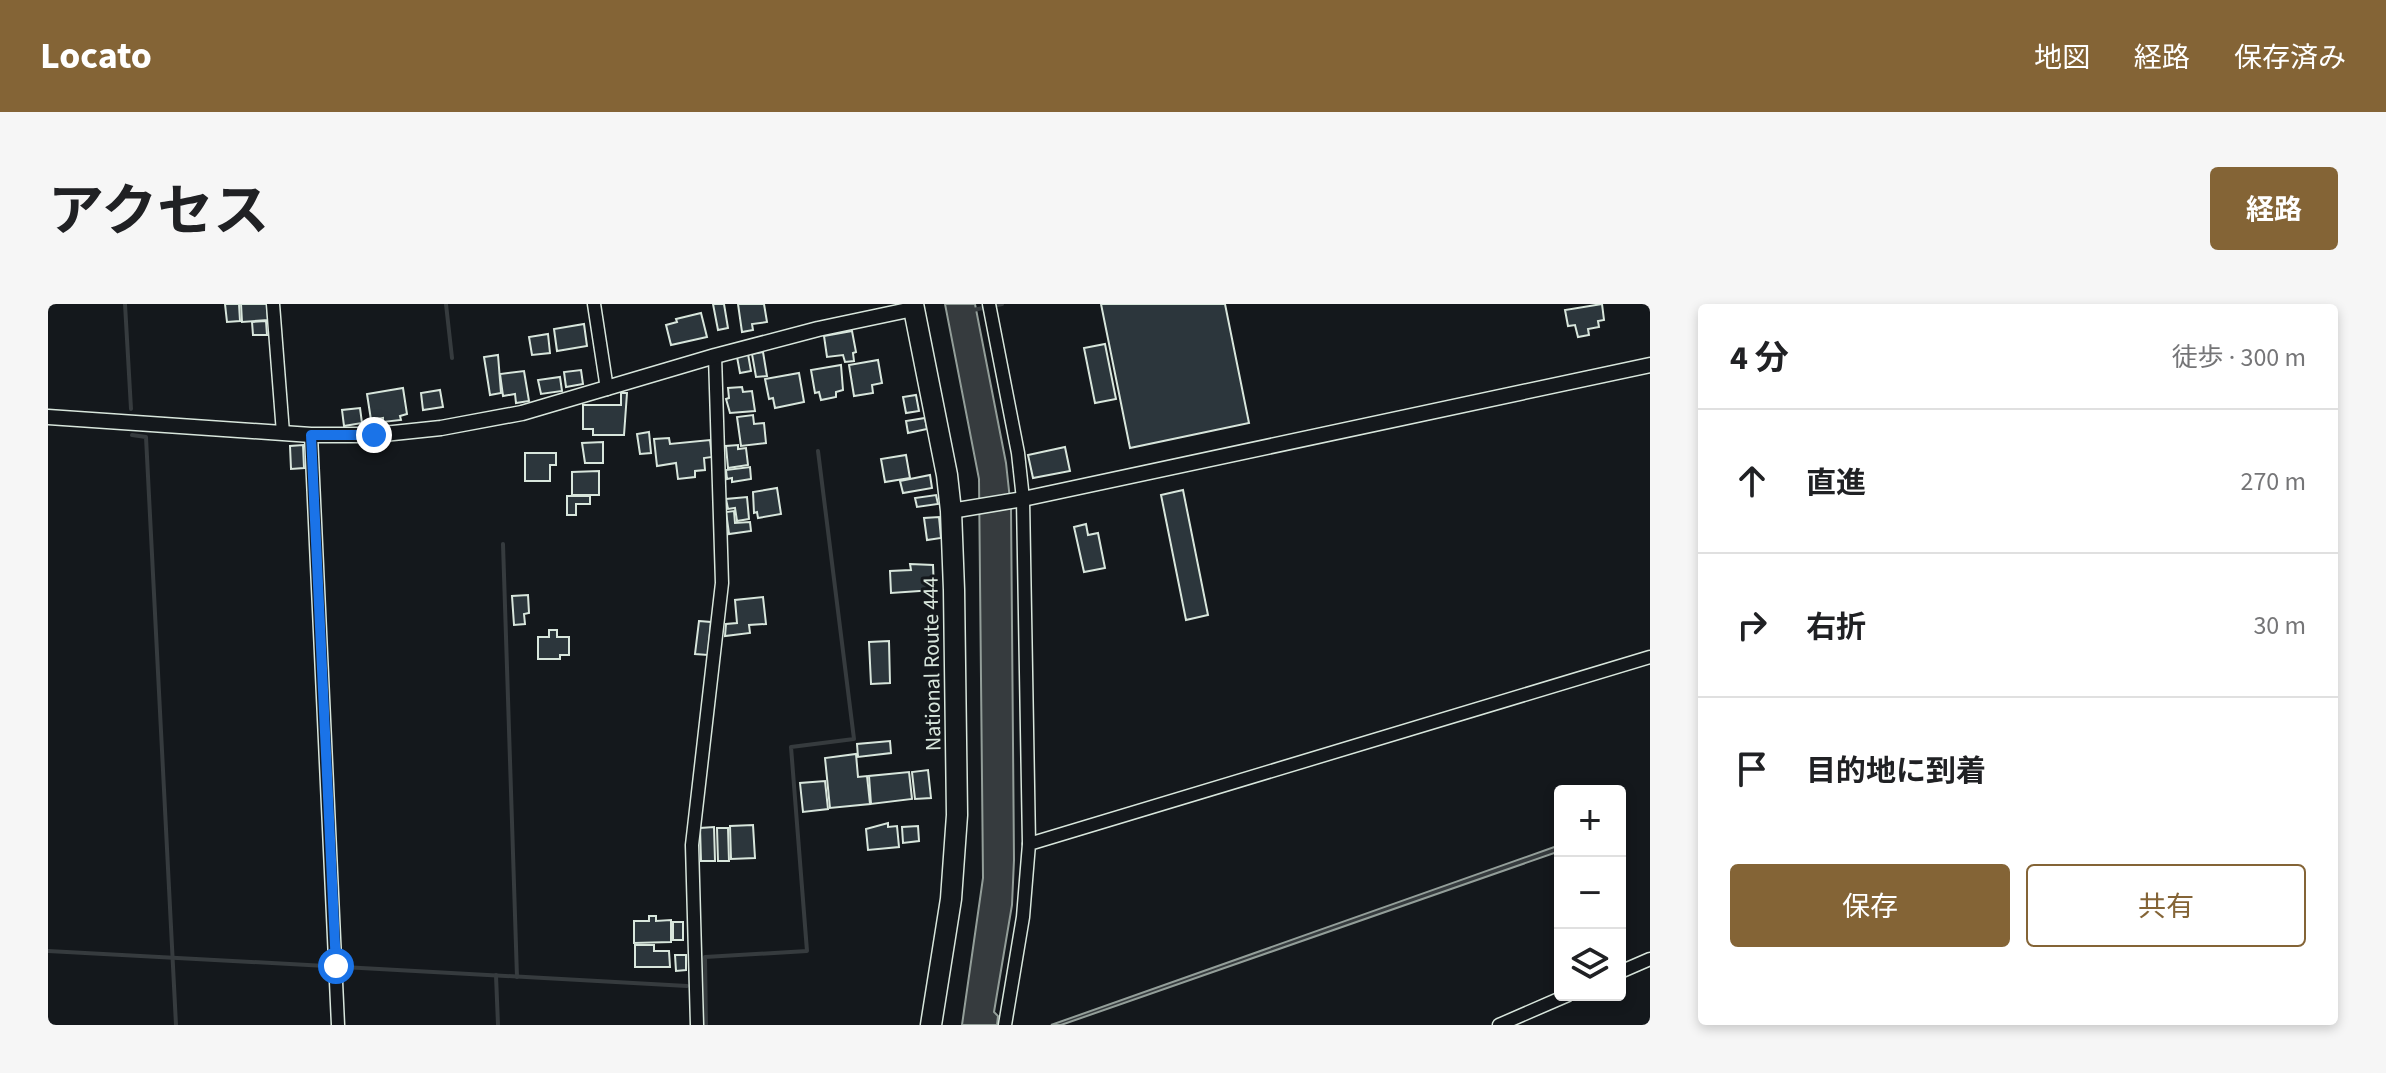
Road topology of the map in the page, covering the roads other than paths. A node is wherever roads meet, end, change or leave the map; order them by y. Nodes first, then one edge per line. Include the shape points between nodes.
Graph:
1 (273, 304) edge
2 (594, 304) edge
3 (913, 306) edge
4 (990, 307) edge
5 (715, 356) junction
6 (1650, 365) edge
7 (607, 389) junction
8 (48, 417) edge
9 (283, 433) junction
10 (311, 435) junction
11 (1019, 500) junction
12 (951, 511) junction
13 (1650, 657) edge
14 (1029, 844) junction
15 (1650, 959) edge
16 (1626, 969) edge
17 (1554, 1001) edge
18 (1005, 1024) edge
19 (338, 1025) edge
20 (697, 1025) edge
21 (931, 1025) edge
22 (1499, 1025) edge

1 - 9 street
2 - 7 street
3 - 5 street
3 - 12 highway, National Route 444
4 - 11 street via 1018,453
5 - 7 street
5 - 20 street via 722,583 692,845
6 - 11 street
7 - 10 street via 441,428
8 - 9 street
9 - 10 street
10 - 19 street
11 - 12 street
11 - 14 street
12 - 21 highway, National Route 444 via 957,815 951,899
13 - 14 street
14 - 18 street
15 - 16 street
17 - 22 street

